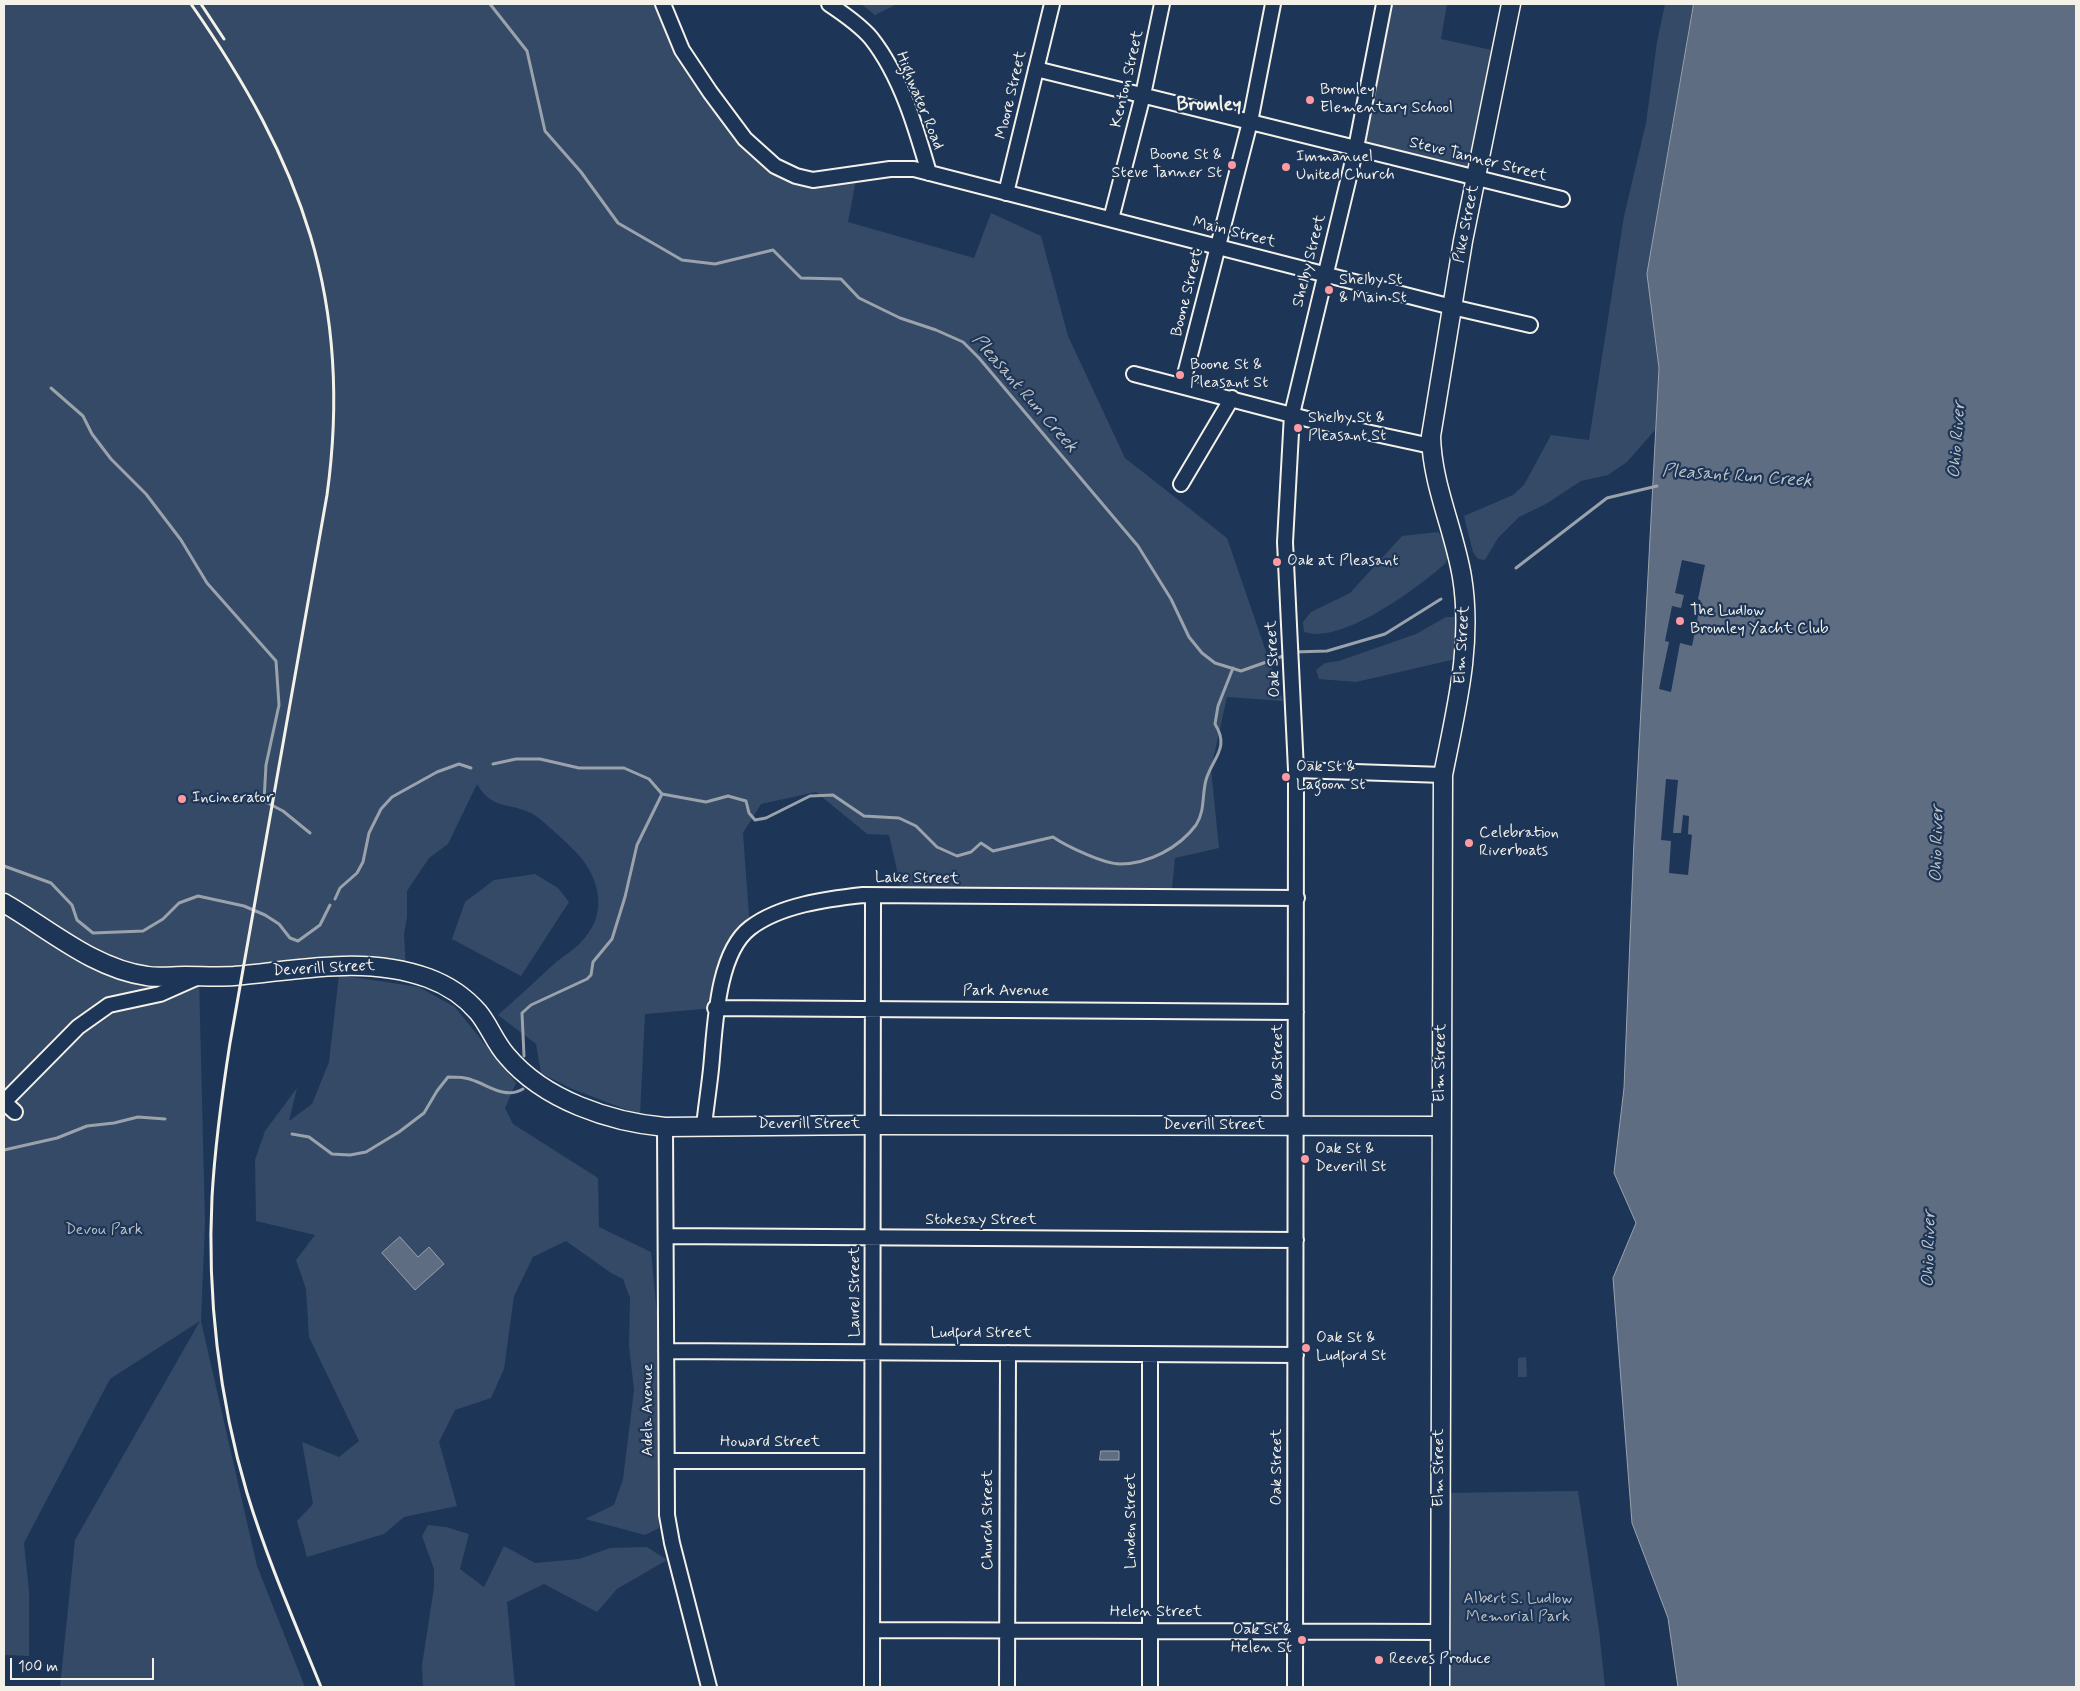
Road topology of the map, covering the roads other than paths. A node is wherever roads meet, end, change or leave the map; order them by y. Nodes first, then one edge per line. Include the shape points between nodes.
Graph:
1 (663, 4) edge
2 (830, 4) edge
3 (1052, 4) edge
4 (1162, 4) edge
5 (1273, 4) edge
6 (1384, 4) edge
7 (1511, 4) edge
8 (1036, 69) junction
9 (1143, 95) junction
10 (1250, 122) junction
11 (1356, 148) junction
12 (929, 173) junction
13 (1476, 178) junction
14 (1006, 193) junction
15 (1562, 199) dead end
16 (1111, 220) junction
17 (1218, 247) junction
18 (1324, 274) junction
19 (1452, 307) junction
20 (1530, 325) dead end
21 (1134, 374) dead end
22 (1182, 386) junction
23 (1232, 398) junction
24 (1292, 414) junction
25 (1431, 446) junction
26 (1181, 484) dead end
27 (1285, 528) joint
28 (1296, 770) junction
29 (1443, 775) junction
30 (874, 896) junction
31 (1296, 898) junction
32 (4, 903) edge
33 (199, 976) junction
34 (715, 1008) junction
35 (873, 1008) junction
36 (1296, 1012) junction
37 (4, 1102) edge
38 (15, 1112) dead end
39 (873, 1125) junction
40 (704, 1126) junction
41 (1440, 1126) junction
42 (665, 1127) junction
43 (1296, 1127) junction
44 (666, 1236) junction
45 (874, 1238) junction
46 (1296, 1240) junction
47 (666, 1351) junction
48 (873, 1352) junction
49 (1008, 1353) junction
50 (1150, 1354) junction
51 (1296, 1355) junction
52 (667, 1461) junction
53 (872, 1461) junction
54 (872, 1630) junction
55 (1007, 1630) junction
56 (1149, 1631) junction
57 (1295, 1631) junction
58 (1440, 1632) junction
59 (708, 1687) edge
60 (872, 1687) edge
61 (1007, 1687) edge
62 (1150, 1687) edge
63 (1295, 1687) edge
64 (1440, 1687) edge

1 - 12 street, Main Street via 682,50 704,85 745,139 775,166 813,180 890,169
2 - 12 street, Highwater Road via 870,37 881,52 911,118
3 - 8 street, Moore Street
4 - 9 street, Kenton Street
5 - 10 street, Boone Street
6 - 11 street, Shelby Street
7 - 13 main road, Pike Street
8 - 9 street, Steve Tanner Street
8 - 14 street, Moore Street
9 - 10 street, Steve Tanner Street
9 - 16 street, Kenton Street
10 - 11 street, Steve Tanner Street
10 - 17 street, Boone Street
11 - 13 street, Steve Tanner Street
11 - 18 street, Shelby Street
12 - 14 street, Main Street
13 - 15 street, Steve Tanner Street
13 - 19 main road, Pike Street
14 - 16 street, Main Street
16 - 17 street, Main Street
17 - 18 street, Main Street
17 - 22 street, Boone Street
18 - 19 street, Main Street
18 - 24 street, Shelby Street
19 - 20 street, Main Street
19 - 25 main road, Pike Street
21 - 22 street
22 - 23 street
23 - 24 street
23 - 26 street
24 - 25 street
24 - 27 street, Shelby Street
25 - 29 main road, Elm Street via 1432,465 1453,534 1466,598 1465,659
27 - 28 street, Oak Street
28 - 29 street
28 - 31 street, Oak Street
29 - 41 main road, Elm Street
30 - 31 street, Lake Street
30 - 34 street, Lake Street via 845,897 786,911 750,929 739,941 726,969
30 - 35 street, Laurel Street
31 - 36 street, Oak Street
32 - 33 main road, Deverill Street via 108,965 147,976
33 - 37 street via 160,994 109,1005 78,1027
33 - 42 main road, Deverill Street via 349,965 406,971 456,992 478,1012 506,1055 522,1071 561,1097 638,1125
34 - 35 street, Park Avenue
34 - 40 street, Lake Street
35 - 36 street, Park Avenue
35 - 39 street, Laurel Street
36 - 43 street, Oak Street
37 - 38 street
39 - 40 main road, Deverill Street
39 - 43 main road, Deverill Street
39 - 45 street, Laurel Street
40 - 42 main road, Deverill Street
41 - 43 main road, Deverill Street
41 - 58 main road, Elm Street
42 - 44 street, Adela Avenue
43 - 46 street, Oak Street
44 - 45 street, Stokesay Street
44 - 47 street, Adela Avenue
45 - 46 street, Stokesay Street
45 - 48 street, Laurel Street
46 - 51 street, Oak Street
47 - 48 street, Ludford Street
47 - 52 street, Adela Avenue
48 - 49 street, Ludford Street
48 - 53 street, Laurel Street
49 - 50 street, Ludford Street
49 - 55 street, Church Street
50 - 51 street, Ludford Street
50 - 56 street, Linden Street
51 - 57 street, Oak Street
52 - 53 street, Howard Street
52 - 59 street, Adela Avenue via 672,1543
53 - 54 street, Laurel Street
54 - 55 street, Helen Street
54 - 60 street, Laurel Street
55 - 56 street, Helen Street
55 - 61 street, Church Street
56 - 57 street, Helen Street
56 - 62 street, Linden Street
57 - 58 street, Helen Street
57 - 63 street, Oak Street
58 - 64 main road, Elm Street

